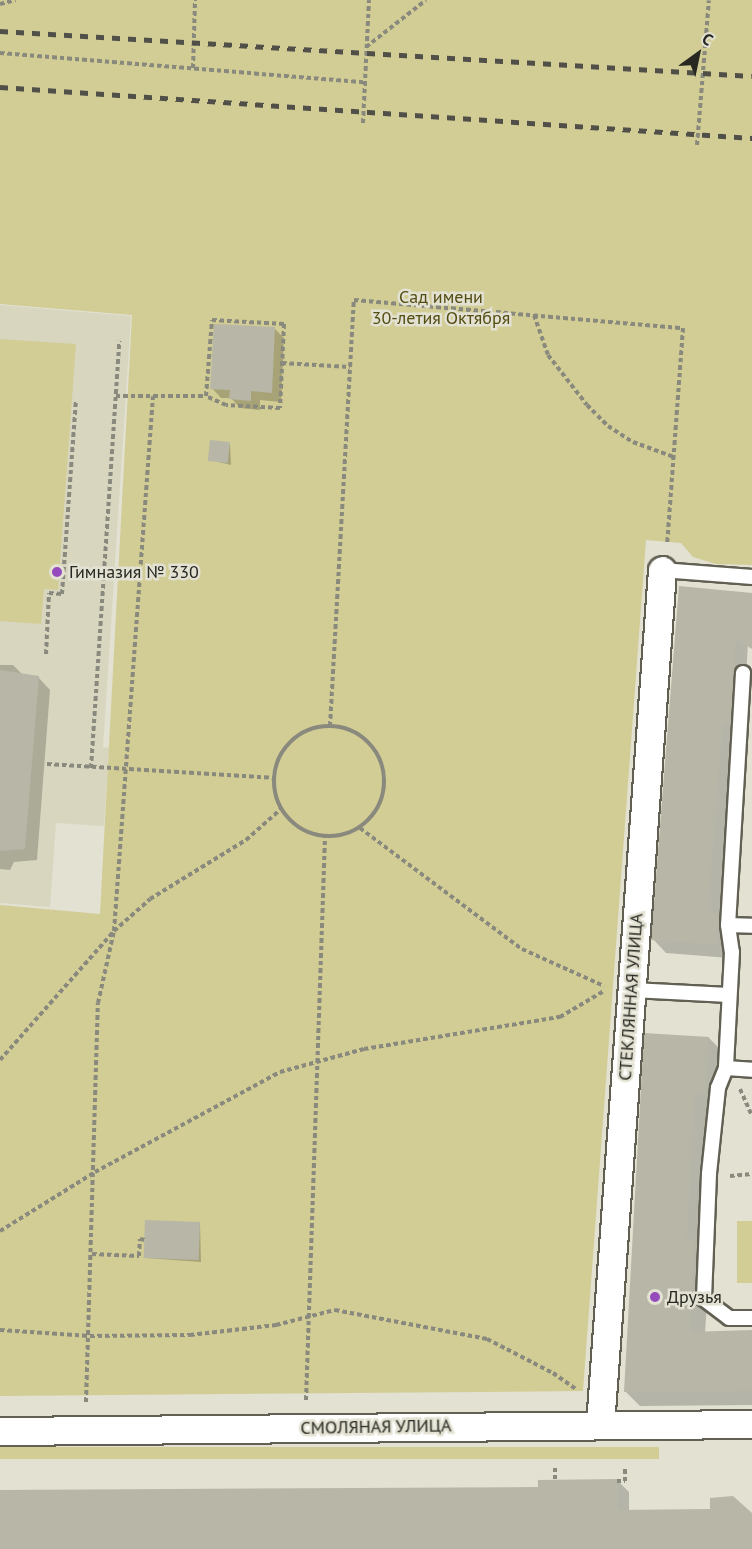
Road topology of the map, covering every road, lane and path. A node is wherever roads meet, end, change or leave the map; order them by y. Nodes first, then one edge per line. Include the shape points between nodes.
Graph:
1 (16, 0) edge
2 (195, 0) edge
3 (369, 0) edge
4 (426, 0) edge
5 (709, 0) edge
6 (0, 4) edge
7 (366, 47) junction
8 (0, 53) edge
9 (193, 68) junction
10 (364, 82) junction
11 (363, 123) dead end
12 (697, 145) dead end
13 (534, 315) junction
14 (119, 341) dead end
15 (282, 363) junction
16 (350, 367) junction
17 (116, 396) junction
18 (153, 396) junction
19 (206, 396) junction
20 (76, 402) dead end
21 (674, 457) junction
22 (662, 570) junction
23 (752, 576) edge
24 (46, 654) dead end
25 (743, 673) edge
26 (330, 726) junction
27 (745, 749) edge
28 (46, 764) dead end
29 (91, 768) junction
30 (125, 770) junction
31 (274, 778) junction
32 (281, 809) junction
33 (360, 828) junction
34 (325, 836) junction
35 (728, 925) junction
36 (752, 926) edge
37 (114, 931) junction
38 (632, 990) junction
39 (729, 995) junction
40 (320, 1059) junction
41 (0, 1060) edge
42 (726, 1068) junction
43 (752, 1070) edge
44 (94, 1172) junction
45 (0, 1231) edge
46 (145, 1240) dead end
47 (92, 1254) junction
48 (306, 1318) junction
49 (752, 1318) edge
50 (0, 1330) edge
51 (90, 1336) junction
52 (579, 1391) dead end
53 (306, 1400) dead end
54 (86, 1402) dead end
55 (752, 1424) edge
56 (600, 1425) junction
57 (0, 1431) edge
58 (625, 1467) dead end
59 (555, 1468) dead end
60 (555, 1479) dead end
61 (617, 1481) dead end

1 - 6 path
2 - 9 path
3 - 7 path
4 - 7 path
5 - 12 path
7 - 10 path
8 - 9 path
9 - 10 path
10 - 11 path
13 - 16 path via 354,300
13 - 21 path via 548,356 587,405 608,426 633,442
13 - 21 path via 683,328
14 - 17 path
15 - 16 path
15 - 19 path via 280,408 226,405
15 - 19 path via 284,324 212,320
16 - 26 path
17 - 18 path
17 - 29 path
18 - 19 path
18 - 30 path
20 - 24 path via 62,594 49,593
21 - 22 path
22 - 23 lane via 731,578
22 - 38 street, СТЕКЛЯННАЯ УЛИЦА via 663,669
25 - 27 lane
26 - 31 path via 308,730 289,743
26 - 33 path via 362,736 382,764 382,797
27 - 35 lane
28 - 29 path
29 - 30 path
30 - 31 path
30 - 37 path
31 - 32 path
32 - 34 path via 302,829
32 - 37 path via 246,840 150,899
33 - 34 path via 343,835
33 - 40 path via 522,949 608,988 560,1017
34 - 40 path
35 - 36 lane
35 - 39 lane via 732,952
37 - 41 path
37 - 44 path via 98,1003
38 - 39 lane
38 - 56 street, СТЕКЛЯННАЯ УЛИЦА
39 - 42 lane
40 - 44 path via 239,1092
40 - 48 path
42 - 43 lane
42 - 49 lane via 718,1088 709,1174 704,1299 729,1318
44 - 45 path
44 - 47 path
46 - 47 path via 140,1239 139,1256
47 - 51 path
48 - 51 path via 190,1335
48 - 52 path via 335,1310 487,1339
48 - 53 path
50 - 51 path
51 - 54 path
55 - 56 street, СМОЛЯНАЯ УЛИЦА
56 - 57 street, СМОЛЯНАЯ УЛИЦА
58 - 61 path via 625,1481
59 - 60 path

